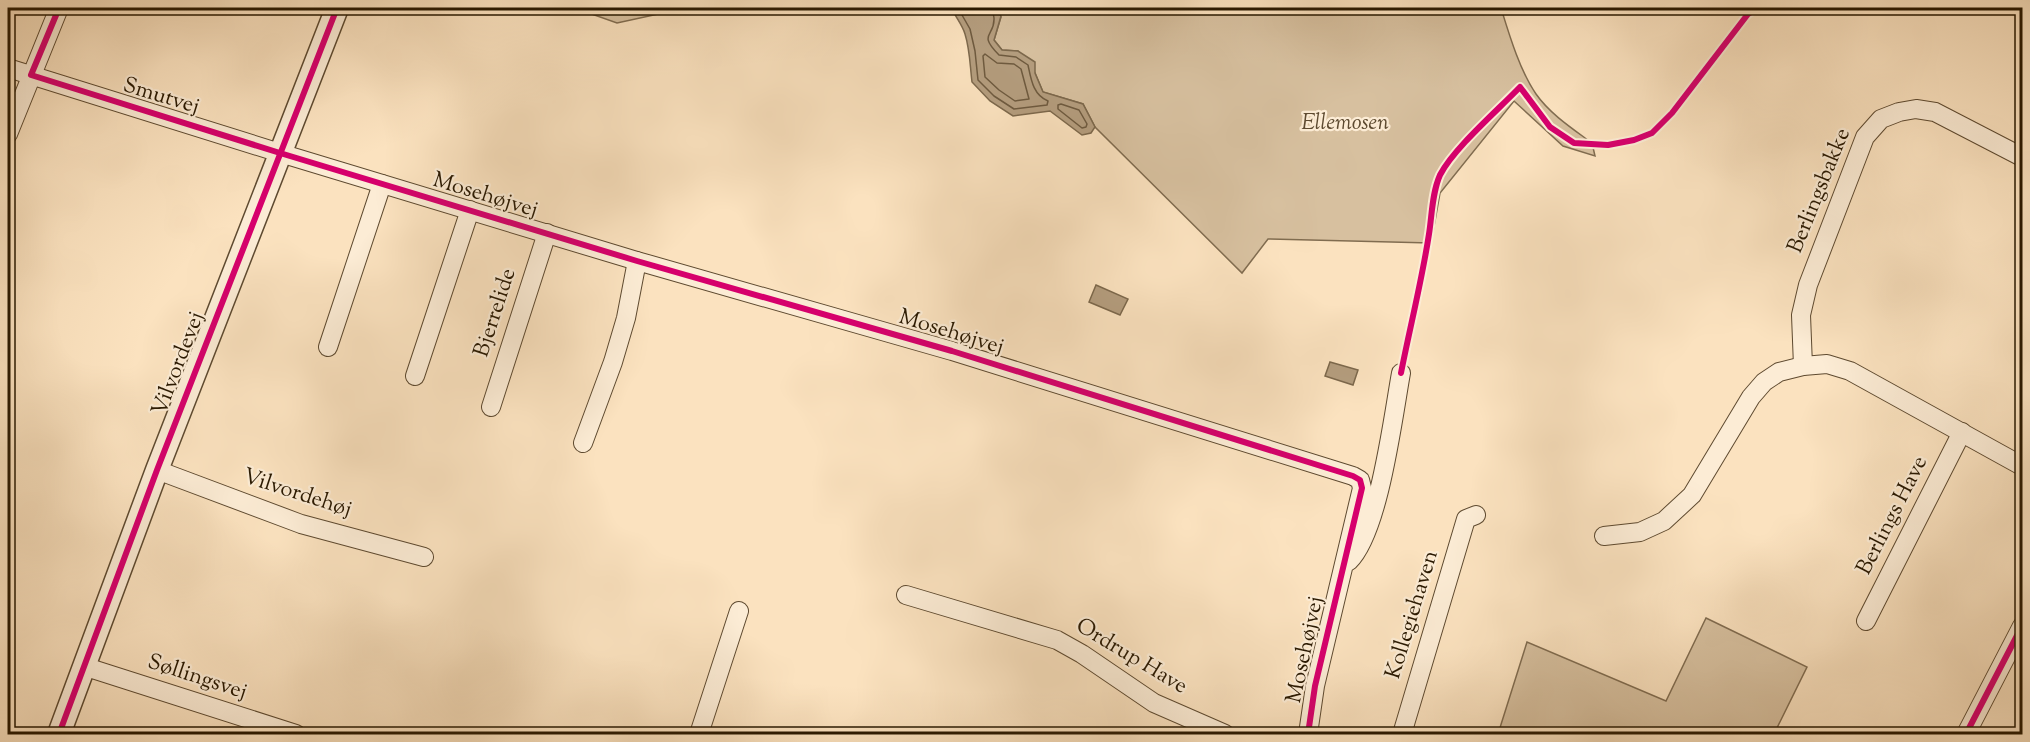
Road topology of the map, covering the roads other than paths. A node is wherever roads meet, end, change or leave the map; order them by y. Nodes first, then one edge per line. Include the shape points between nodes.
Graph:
1 (59, 8) edge
2 (337, 8) edge
3 (8, 68) edge
4 (31, 75) junction
5 (8, 134) edge
6 (280, 153) junction
7 (2022, 157) edge
8 (382, 184) junction
9 (470, 210) junction
10 (547, 233) junction
11 (637, 261) junction
12 (328, 347) dead end
13 (1803, 366) junction
14 (1401, 373) dead end
15 (416, 376) dead end
16 (491, 407) dead end
17 (1962, 432) junction
18 (583, 443) dead end
19 (2022, 466) edge
20 (157, 470) junction
21 (1476, 514) dead end
22 (1604, 536) dead end
23 (424, 557) dead end
24 (1343, 567) junction
25 (906, 595) dead end
26 (739, 611) dead end
27 (1866, 621) dead end
28 (2022, 626) edge
29 (83, 666) junction
30 (59, 735) edge
31 (296, 735) edge
32 (699, 735) edge
33 (1225, 735) edge
34 (1308, 735) edge
35 (1402, 735) edge
36 (1966, 735) edge

1 - 4 street
2 - 6 street, Vilvordevej
3 - 4 street, Smutvej
4 - 5 street
4 - 6 street, Smutvej
6 - 8 street, Mosehøjvej
6 - 20 street, Vilvordevej
7 - 13 street, Berlingsbakke via 1935,112 1916,109 1881,119 1865,138 1808,285 1801,315
8 - 9 street, Mosehøjvej
8 - 12 street
9 - 10 street, Mosehøjvej
9 - 15 street
10 - 11 street, Mosehøjvej
10 - 16 street, Bjerrelide
11 - 18 street via 613,362
11 - 24 street, Mosehøjvej via 943,349 1353,476 1360,480 1362,488
13 - 17 street via 1827,364 1850,371
13 - 22 street via 1779,372 1764,382 1692,495 1664,521 1640,532
14 - 24 street, Mosehøjvej via 1385,466 1366,533
17 - 19 street
17 - 27 street, Berlings Have
20 - 23 street, Vilvordehøj via 301,524
20 - 29 street, Vilvordevej
21 - 35 street, Kollegiehaven via 1466,519
24 - 34 street, Mosehøjvej via 1315,686
25 - 33 street, Ordrup Have via 1057,640 1154,703
26 - 32 street
28 - 36 street
29 - 30 street, Vilvordevej
29 - 31 street, Søllingsvej

